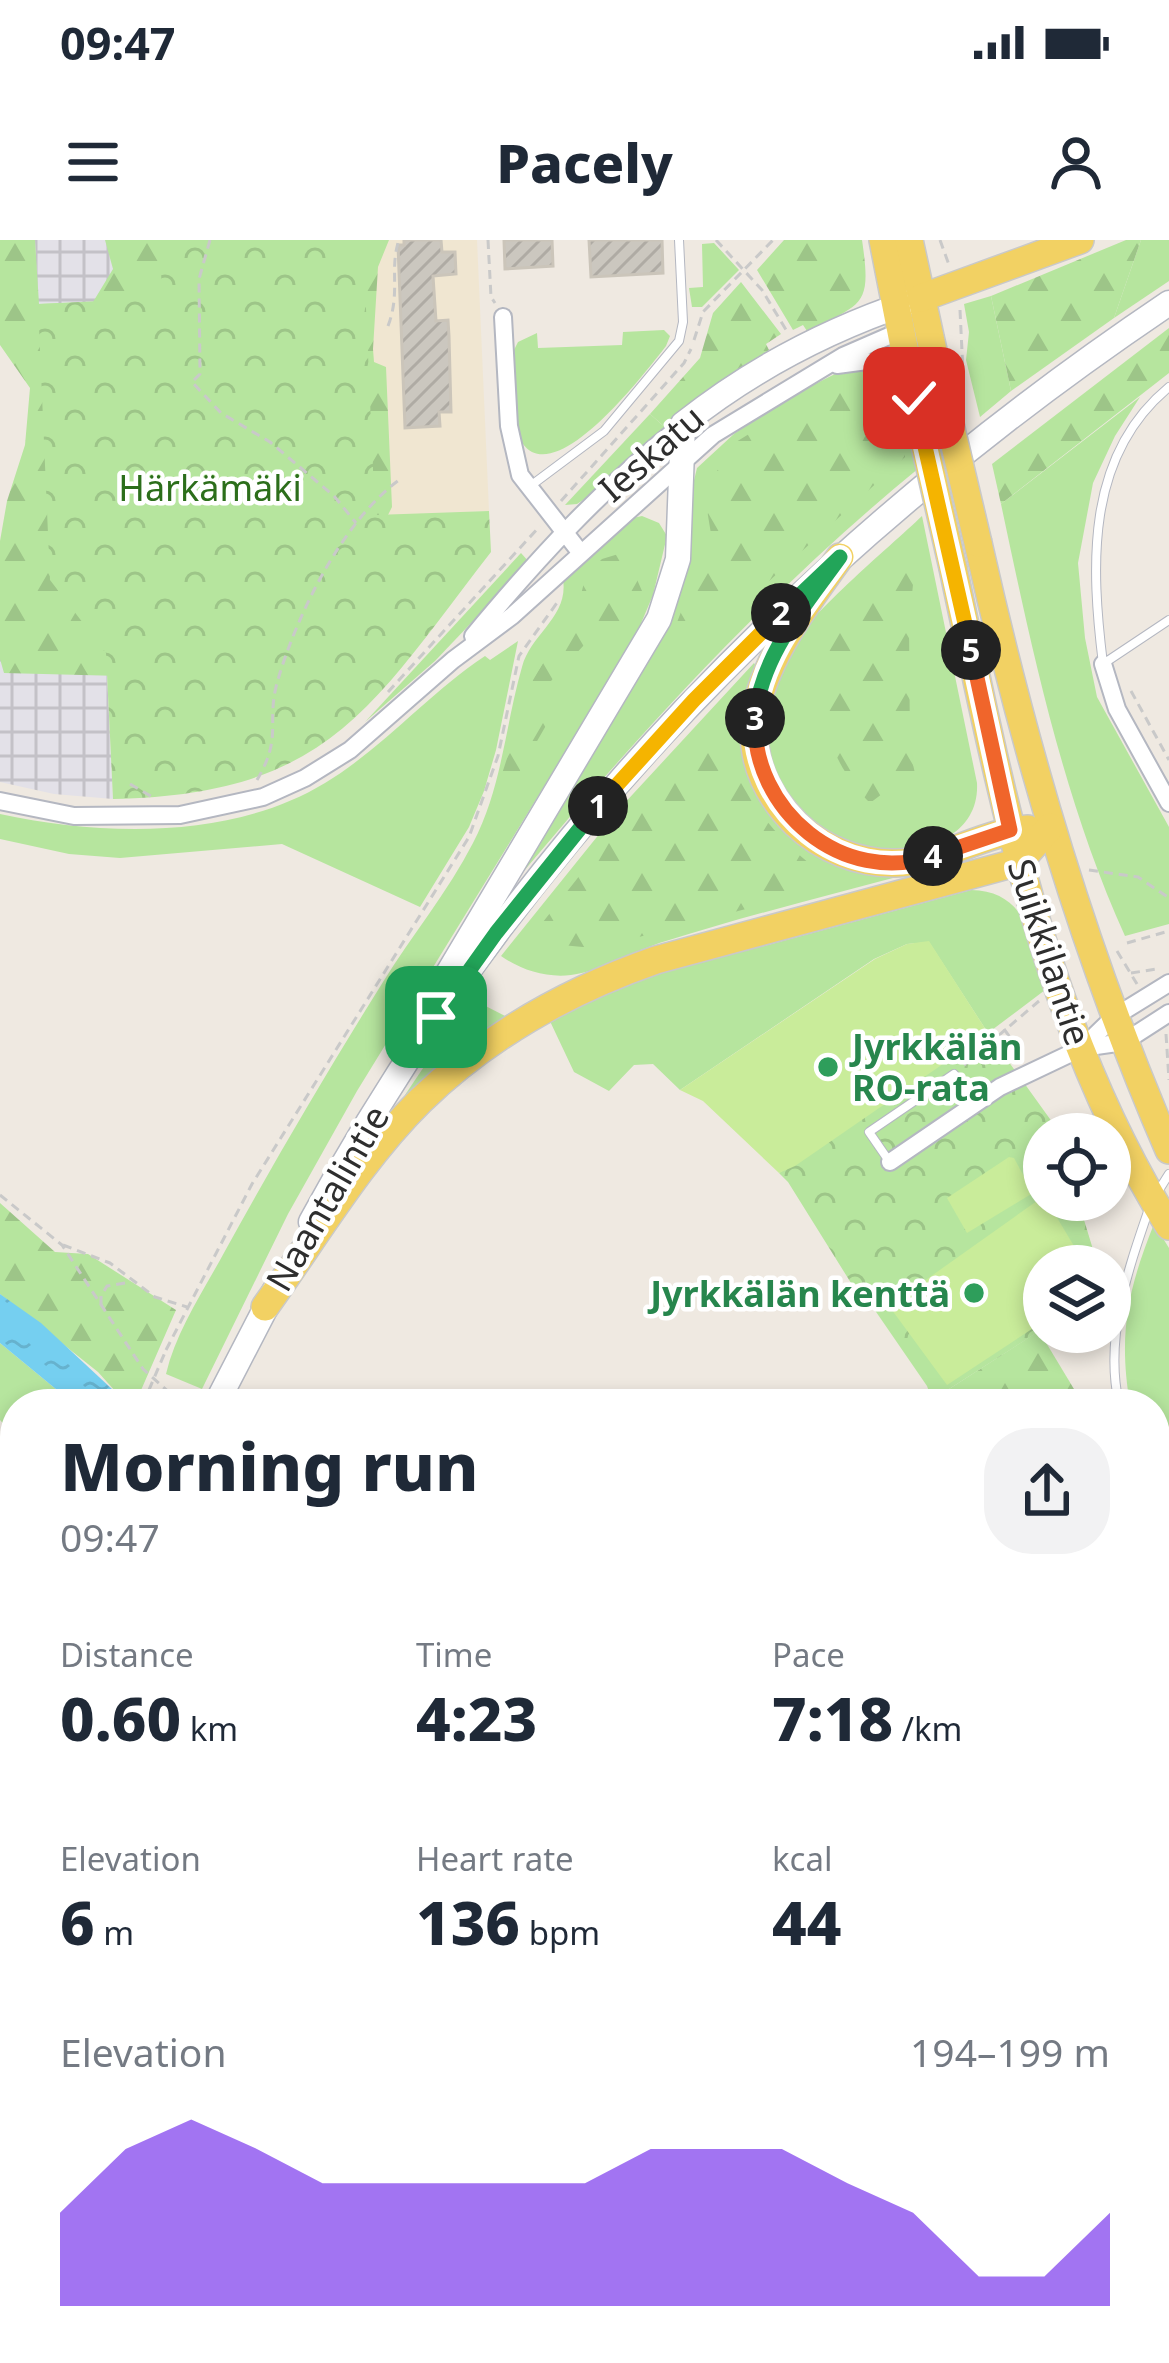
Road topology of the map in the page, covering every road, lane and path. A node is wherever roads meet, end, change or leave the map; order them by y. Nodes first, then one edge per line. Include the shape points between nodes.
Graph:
1 (210, 240) edge
2 (399, 240) edge
3 (488, 240) edge
4 (679, 240) edge
5 (716, 240) edge
6 (883, 240) edge
7 (909, 240) edge
8 (1080, 240) edge
9 (491, 297) dead end
10 (1169, 303) edge
11 (911, 314) junction
12 (503, 317) dead end
13 (388, 326) dead end
14 (790, 335) dead end
15 (825, 368) junction
16 (912, 386) junction
17 (1169, 387) edge
18 (683, 424) junction
19 (682, 463) junction
20 (399, 480) dead end
21 (527, 488) junction
22 (356, 523) junction
23 (540, 526) dead end
24 (563, 532) junction
25 (580, 552) junction
26 (840, 557) junction
27 (560, 596) dead end
28 (1169, 620) edge
29 (521, 638) dead end
30 (527, 642) junction
31 (453, 660) junction
32 (1108, 661) junction
33 (382, 698) dead end
34 (1169, 760) edge
35 (267, 778) dead end
36 (130, 784) dead end
37 (0, 801) edge
38 (139, 803) dead end
39 (1169, 803) edge
40 (1050, 827) junction
41 (1010, 830) junction
42 (1018, 862) junction
43 (1088, 870) dead end
44 (1169, 898) edge
45 (1169, 931) edge
46 (1126, 944) dead end
47 (1114, 947) dead end
48 (1169, 963) edge
49 (1131, 973) junction
50 (1169, 983) edge
51 (1047, 995) dead end
52 (1145, 998) junction
53 (1163, 1016) edge
54 (1119, 1029) junction
55 (1082, 1048) junction
56 (954, 1074) junction
57 (1169, 1080) edge
58 (974, 1103) junction
59 (370, 1119) junction
60 (1169, 1150) edge
61 (890, 1162) joint
62 (1169, 1174) edge
63 (0, 1195) edge
64 (1152, 1200) junction
65 (1169, 1226) edge
66 (62, 1245) junction
67 (133, 1282) junction
68 (100, 1306) junction
69 (265, 1307) junction
70 (188, 1308) junction
71 (149, 1389) edge
72 (165, 1389) edge
73 (224, 1389) edge
74 (1116, 1389) edge

1 - 22 path via 199,279 200,374 192,382 220,413 334,496
2 - 13 path
3 - 9 path
4 - 21 lane via 680,341 604,431
5 - 14 path
6 - 11 main road, Suikkilantie
7 - 11 main road, Suikkilantie
8 - 11 main road
10 - 26 main road, Naantalintie via 1020,407
11 - 15 street, Ieskatu
11 - 16 main road, Suikkilantie
11 - 18 main road, Ieskatu via 793,350
11 - 40 main road, Suikkilantie, bridge via 939,378
12 - 21 street via 509,427
15 - 16 street, Ieskatu via 867,361
15 - 19 street, Ieskatu via 741,416
16 - 41 main road, Suikkilantie, bridge
17 - 32 lane via 1137,422 1102,497 1093,556
18 - 19 main road
18 - 24 street, Ieskatu
19 - 25 street, Ieskatu
19 - 59 main road via 678,559 659,619 454,960
20 - 22 path
21 - 24 street
22 - 35 path via 301,616 275,688 273,753 254,783
23 - 33 path
24 - 25 street
24 - 31 street, Ieskatu
25 - 31 street, Ieskatu
26 - 41 main road via 789,628 757,699 756,749 776,800 815,840 873,862 920,861
26 - 59 main road, Naantalintie via 582,824 484,950
27 - 30 path
28 - 32 lane
29 - 30 path
30 - 70 path via 470,837 264,1165
31 - 37 street, Ieskatu via 350,750 263,796 180,815 123,817
32 - 34 path
32 - 39 street via 1117,709
36 - 38 path via 159,802
40 - 41 main road
40 - 42 main road
40 - 54 main road, Suikkilantie
41 - 42 main road, Suikkilantie
42 - 55 main road, Suikkilantie
42 - 69 main road via 656,960 535,1012 420,1102
43 - 44 path via 1138,877
45 - 46 path
47 - 49 path
48 - 49 path
49 - 52 path
50 - 52 street
51 - 56 path
52 - 54 street
53 - 54 street
53 - 57 path
54 - 55 street
54 - 55 street
54 - 60 main road, Suikkilantie
55 - 58 street
55 - 64 main road, Suikkilantie
56 - 58 lane
56 - 61 lane via 869,1132
58 - 61 street
59 - 69 main road, Naantalintie
62 - 64 lane
63 - 66 path
64 - 65 main road, Suikkilantie
64 - 74 lane via 1117,1322
66 - 67 path via 110,1263
66 - 68 path
67 - 68 path via 107,1286
67 - 70 path
68 - 72 path
69 - 73 main road, Naantalintie
70 - 71 path, bridge

